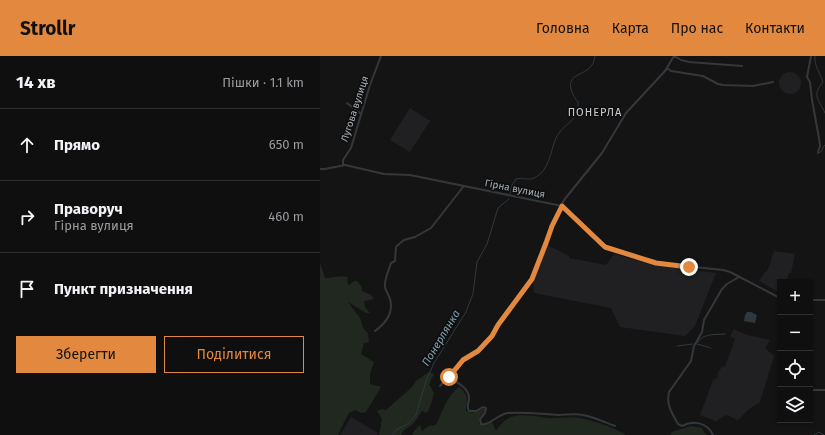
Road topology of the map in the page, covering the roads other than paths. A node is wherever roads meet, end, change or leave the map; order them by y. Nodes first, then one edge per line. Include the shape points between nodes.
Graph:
1 (381, 56) edge
2 (674, 56) edge
3 (811, 56) edge
4 (742, 66) dead end
5 (667, 68) junction
6 (773, 82) dead end
7 (347, 103) dead end
8 (361, 113) junction
9 (818, 152) dead end
10 (342, 165) junction
11 (320, 169) edge
12 (464, 187) junction
13 (562, 206) junction
14 (739, 277) junction
15 (777, 296) edge
16 (813, 300) edge
17 (825, 300) edge
18 (375, 331) dead end
19 (449, 377) junction
20 (440, 386) dead end
21 (811, 387) edge
22 (825, 390) edge
23 (615, 426) dead end
24 (712, 435) edge

1 - 8 street, Лугова вулиця
2 - 4 street via 689,62
2 - 5 street
3 - 9 street via 807,77 819,138
5 - 6 street via 671,71 703,76 720,85 753,86
5 - 13 street via 626,113 602,152
7 - 8 street
8 - 10 street, Лугова вулиця via 351,148
10 - 11 street, Гірна вулиця
10 - 12 street, Гірна вулиця via 380,174 410,175
12 - 13 street, Гірна вулиця
12 - 18 street via 431,228 398,244 385,283 392,306 390,315
13 - 14 street via 607,248 656,263 723,270
13 - 19 street via 529,284 492,336 478,351 463,360
14 - 15 street
14 - 24 street via 722,289 704,320 691,361 669,392 670,411 678,424 702,424
16 - 17 street
19 - 20 street
19 - 23 street via 466,390 469,411 486,408 480,419 483,425 504,414 534,413 579,414
21 - 22 street via 813,390

